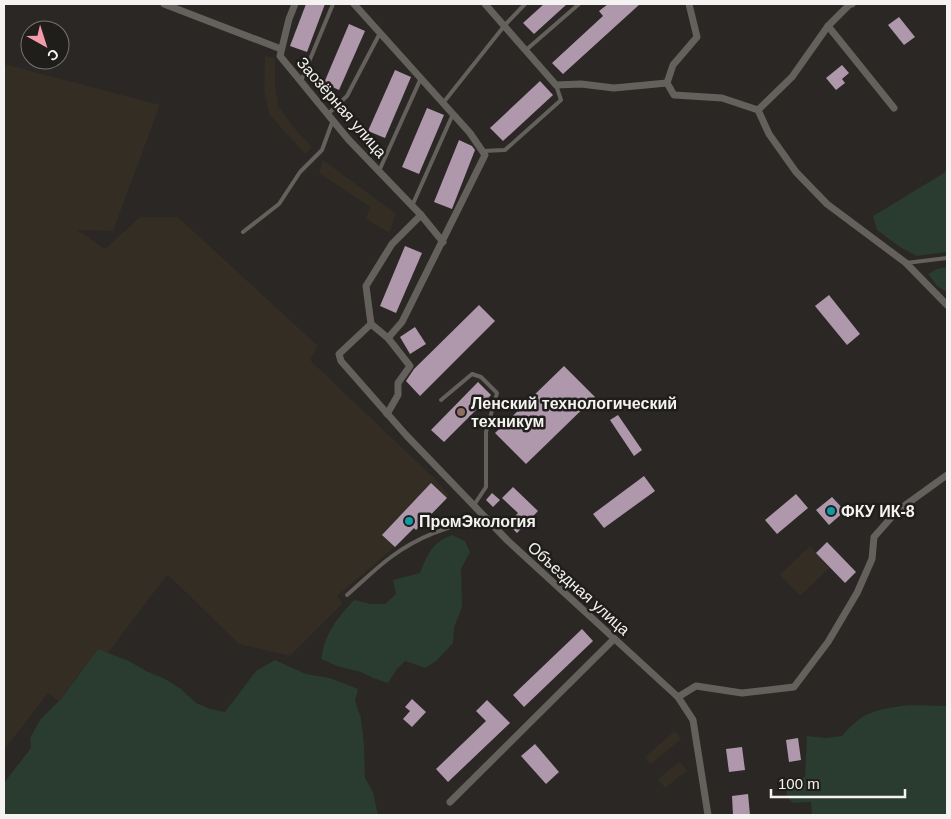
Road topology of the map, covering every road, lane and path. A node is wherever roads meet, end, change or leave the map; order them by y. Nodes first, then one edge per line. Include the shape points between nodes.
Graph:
1 (164, 4) edge
2 (295, 4) edge
3 (333, 4) edge
4 (354, 4) edge
5 (485, 4) edge
6 (525, 4) edge
7 (579, 4) edge
8 (689, 4) edge
9 (852, 4) edge
10 (505, 25) junction
11 (828, 26) junction
12 (380, 33) junction
13 (281, 49) junction
14 (526, 50) junction
15 (421, 78) junction
16 (301, 81) junction
17 (667, 83) junction
18 (556, 85) junction
19 (443, 103) junction
20 (894, 108) dead end
21 (758, 110) junction
22 (453, 114) junction
23 (330, 117) junction
24 (482, 151) junction
25 (379, 171) junction
26 (412, 206) junction
27 (421, 215) junction
28 (243, 232) dead end
29 (443, 242) junction
30 (947, 258) edge
31 (906, 263) junction
32 (947, 305) edge
33 (371, 324) junction
34 (388, 338) junction
35 (442, 400) dead end
36 (387, 414) junction
37 (947, 475) edge
38 (474, 505) junction
39 (487, 519) junction
40 (347, 595) dead end
41 (614, 639) junction
42 (678, 697) junction
43 (450, 802) dead end
44 (708, 815) edge

1 - 13 street
2 - 13 street, Заозёрная улица
3 - 16 lane
4 - 12 street
5 - 10 street
6 - 10 lane
7 - 14 lane
8 - 17 street via 697,37 673,65
9 - 11 street
10 - 14 street
10 - 19 lane
11 - 20 street
11 - 21 street via 792,77
12 - 15 street
12 - 23 lane via 347,96
13 - 16 street, Заозёрная улица via 280,56
14 - 18 street
15 - 19 street
15 - 25 lane
16 - 23 street, Заозёрная улица
17 - 18 street via 614,88
17 - 21 street via 674,95 722,98
18 - 24 lane via 561,100 506,150
19 - 22 street
21 - 31 street via 768,134 796,172 827,204
22 - 24 street
22 - 26 lane
23 - 25 street, Заозёрная улица
23 - 28 lane via 322,150 300,172 279,204
24 - 29 street via 485,155
25 - 26 street, Заозёрная улица
26 - 27 street, Заозёрная улица
27 - 29 street, Заозёрная улица
27 - 33 street via 392,244 366,286
29 - 34 street via 402,322
30 - 31 lane
31 - 32 street
33 - 34 street
33 - 36 street, Объездная улица via 340,354 341,361
34 - 36 street via 410,366 398,383 398,395
35 - 38 lane via 472,374 481,377 497,393 486,432 486,487
36 - 38 street, Объездная улица
37 - 42 street via 897,511 874,538 872,559 857,593 828,642 794,687 742,693 696,686
38 - 39 street, Объездная улица
39 - 40 lane via 464,522 417,541 391,557
39 - 41 street, Объездная улица
41 - 42 street, Объездная улица
41 - 43 street
42 - 44 street, Объездная улица via 692,720

